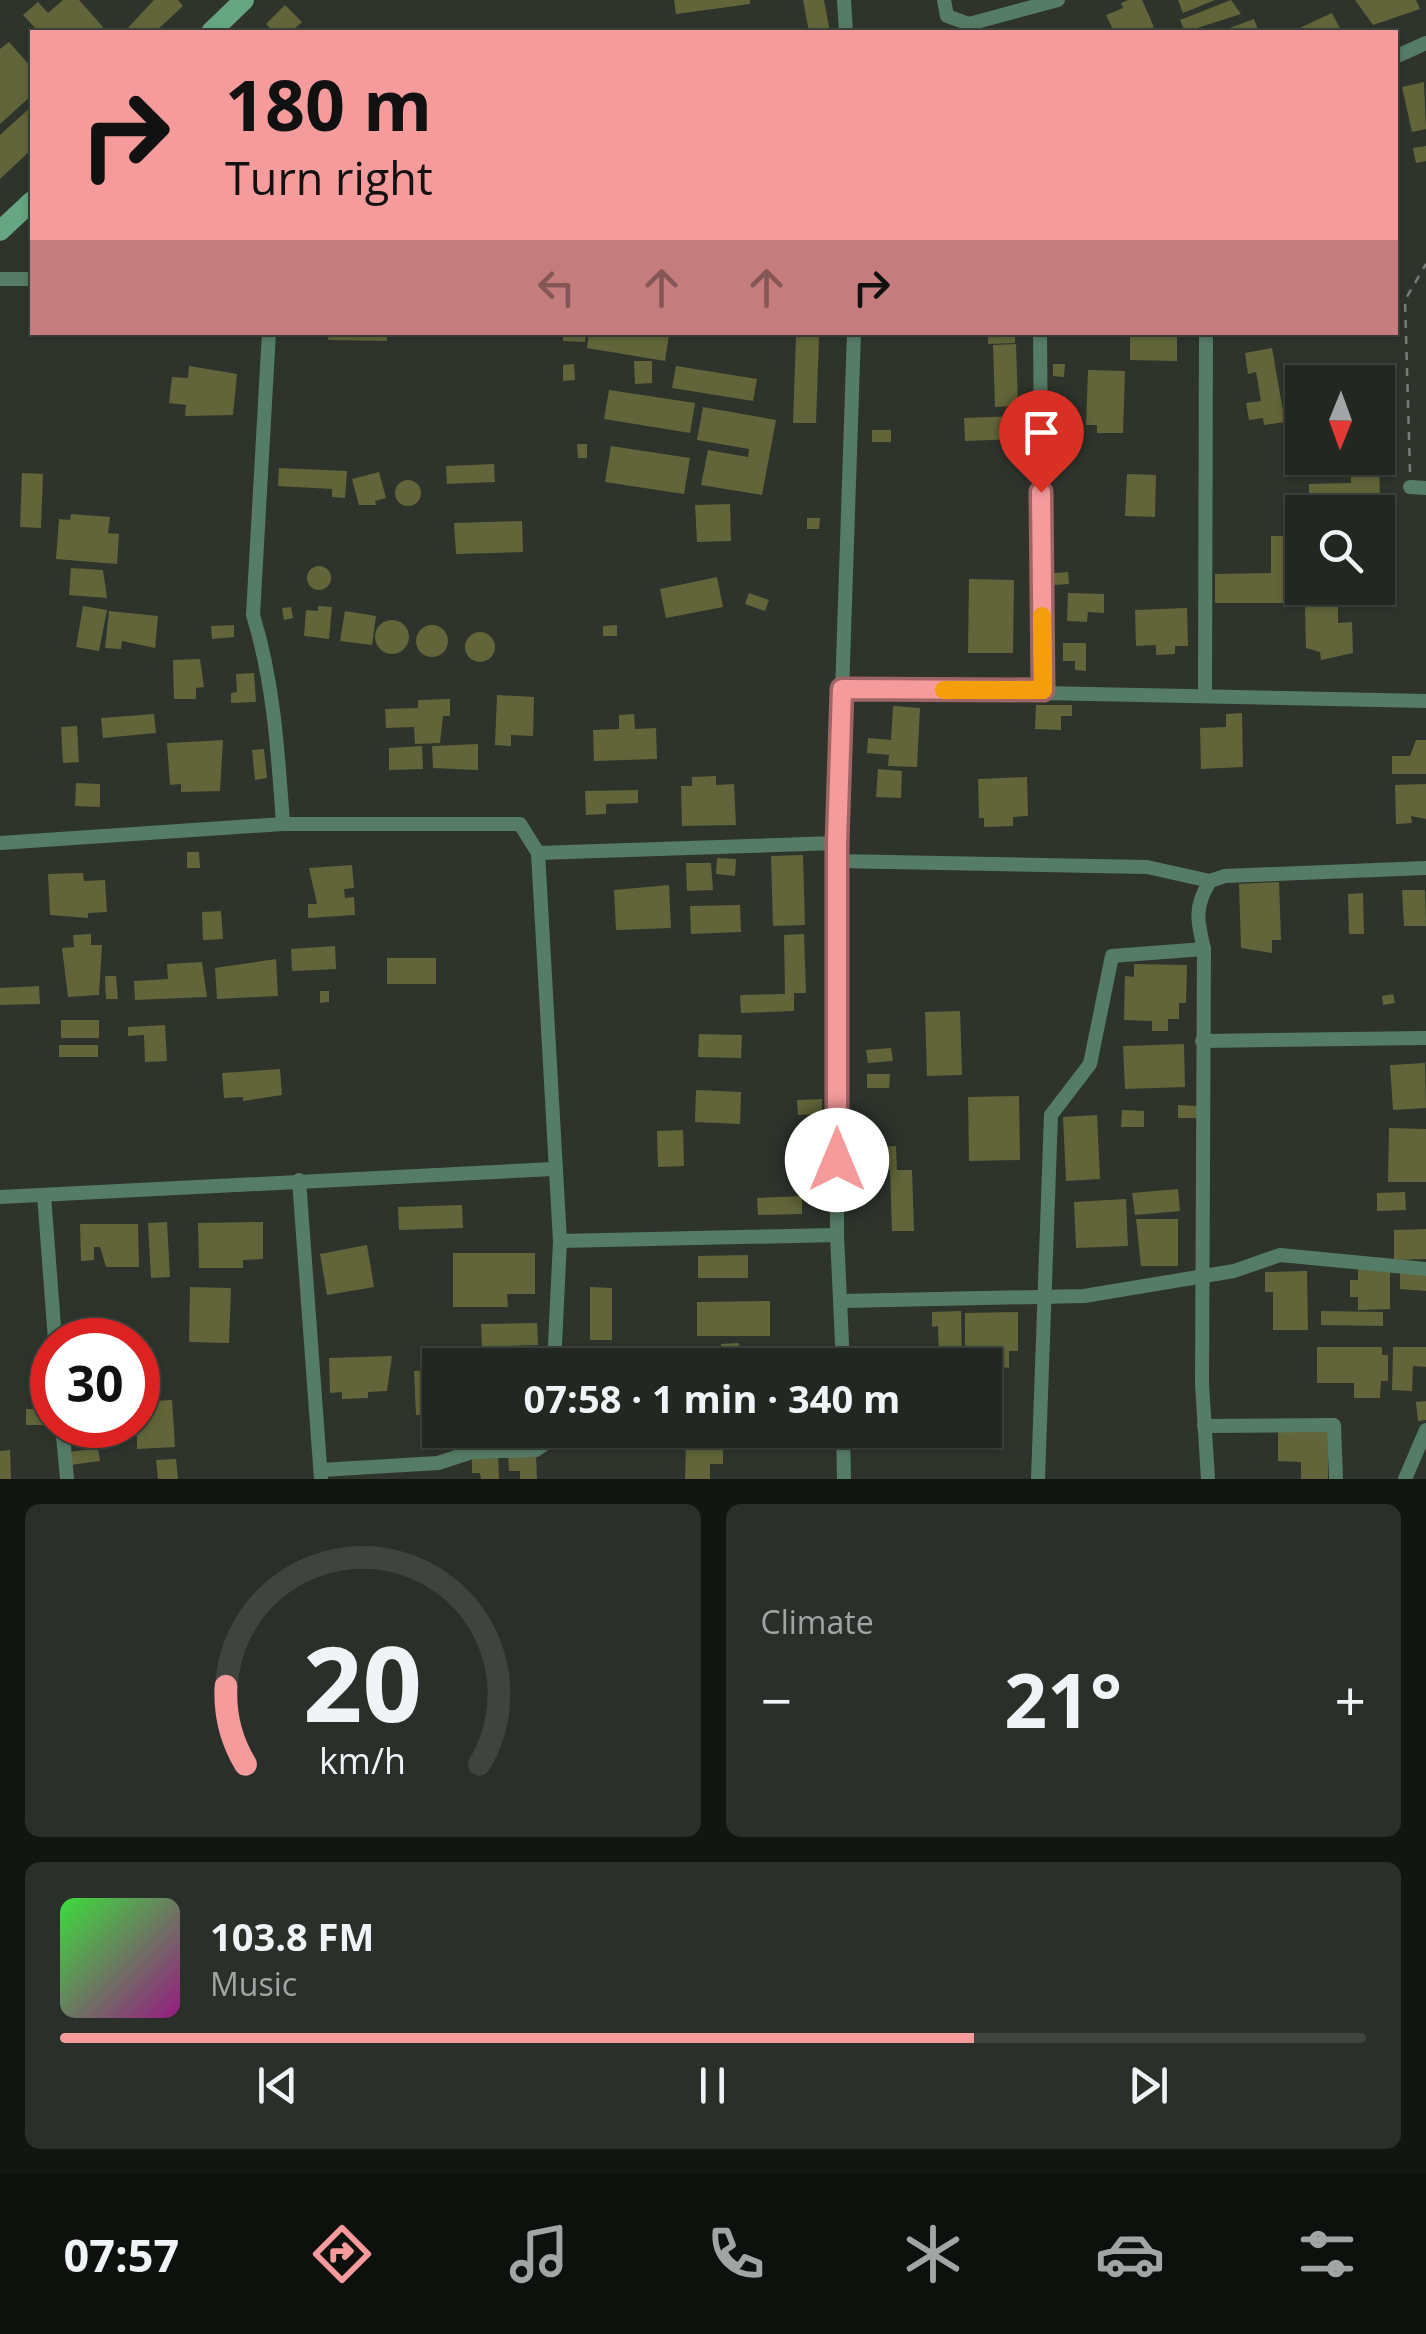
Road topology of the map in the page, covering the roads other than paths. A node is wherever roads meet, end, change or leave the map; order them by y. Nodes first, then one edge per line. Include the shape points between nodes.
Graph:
1 (244, 0) edge
2 (844, 0) edge
3 (944, 0) edge
4 (1058, 0) edge
5 (948, 16) junction
6 (970, 28) edge
7 (213, 30) edge
8 (846, 30) edge
9 (941, 30) edge
10 (1426, 42) edge
11 (1398, 56) edge
12 (30, 203) edge
13 (0, 232) edge
14 (0, 278) edge
15 (30, 279) edge
16 (269, 335) edge
17 (854, 335) edge
18 (1040, 335) edge
19 (1206, 335) edge
20 (842, 689) junction
21 (1043, 690) junction
22 (1205, 693) junction
23 (1426, 701) edge
24 (282, 824) junction
25 (0, 842) edge
26 (837, 843) junction
27 (538, 852) junction
28 (837, 862) junction
29 (1426, 868) edge
30 (1210, 881) junction
31 (1204, 949) junction
32 (1426, 1038) edge
33 (1202, 1041) junction
34 (554, 1169) junction
35 (298, 1180) junction
36 (1, 1192) edge
37 (44, 1195) junction
38 (838, 1235) junction
39 (560, 1241) junction
40 (1426, 1269) edge
41 (1204, 1275) junction
42 (1047, 1298) junction
43 (842, 1301) junction
44 (53, 1318) edge
45 (555, 1348) edge
46 (843, 1348) edge
47 (1204, 1426) junction
48 (1426, 1430) edge
49 (64, 1448) edge
50 (539, 1448) edge
51 (844, 1448) edge
52 (321, 1474) edge
53 (67, 1479) edge
54 (844, 1479) edge
55 (1038, 1479) edge
56 (1208, 1479) edge
57 (1336, 1479) edge
58 (1405, 1479) edge

1 - 7 street
2 - 8 street
3 - 5 street
4 - 6 street
5 - 6 street
5 - 9 street
10 - 11 street
12 - 13 street
14 - 15 street
16 - 24 street via 253,614 276,732
17 - 20 street
18 - 21 street
19 - 22 street
20 - 21 street
20 - 26 street
21 - 22 street
22 - 23 street
24 - 25 street
24 - 27 street via 520,824
26 - 27 street
26 - 28 street
27 - 34 street
28 - 30 street via 1146,867
28 - 38 street
29 - 30 street
30 - 31 street via 1195,914
31 - 33 street
31 - 42 street via 1112,956 1090,1064 1051,1115
32 - 33 street
33 - 41 street
34 - 35 street
34 - 39 street
35 - 37 street
35 - 52 street
36 - 37 street
37 - 44 street
38 - 39 street
38 - 43 street
39 - 45 street
40 - 41 street via 1280,1254
41 - 42 street
41 - 47 street
42 - 43 street
42 - 55 street
43 - 46 street
47 - 56 street
47 - 57 street via 1334,1425
48 - 58 street
49 - 53 street
50 - 52 street
51 - 54 street

